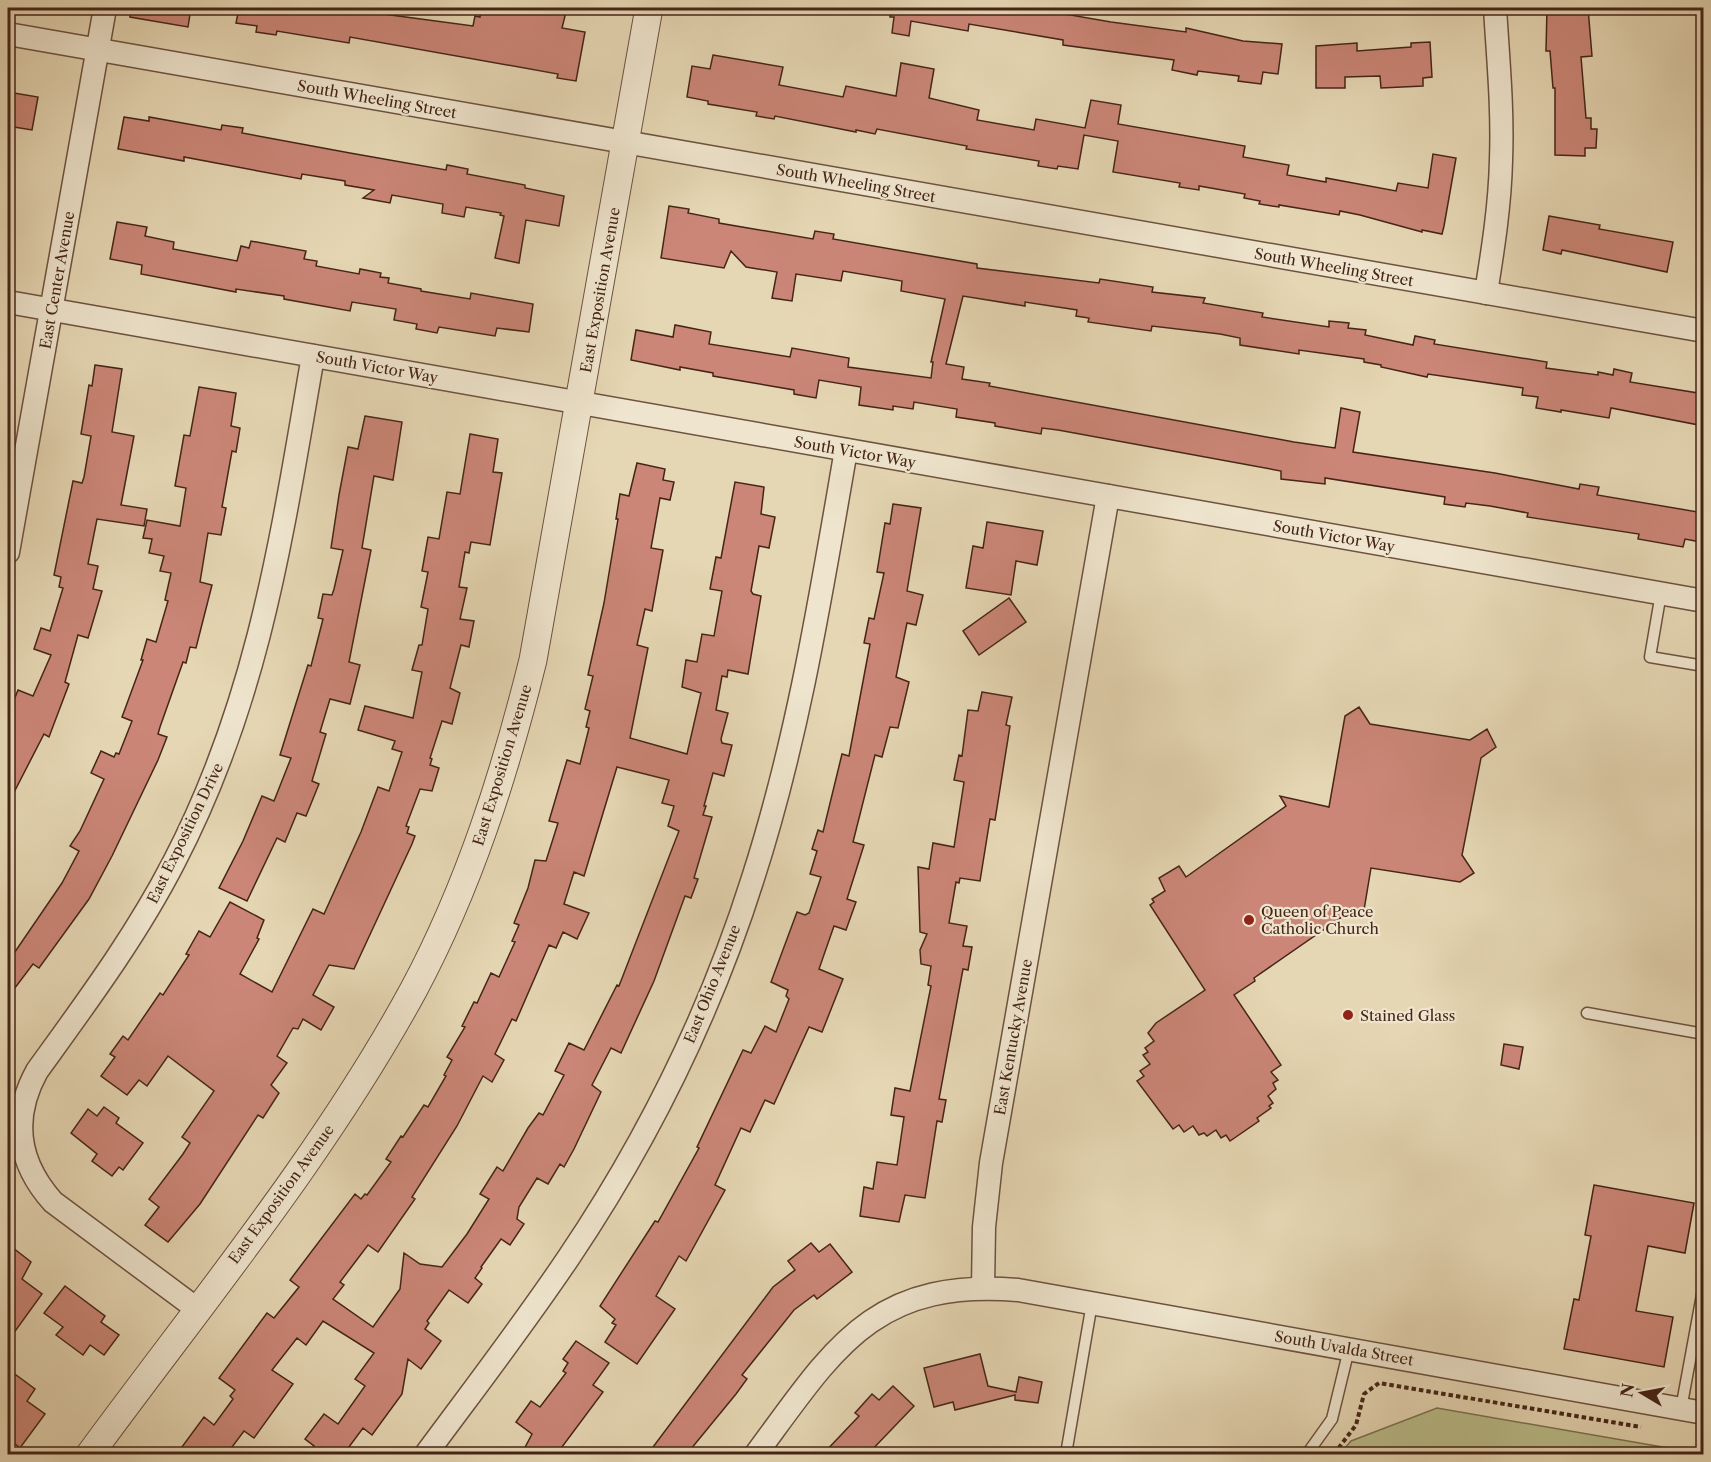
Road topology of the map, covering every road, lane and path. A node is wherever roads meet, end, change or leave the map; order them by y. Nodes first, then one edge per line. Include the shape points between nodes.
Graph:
1 (105, 8) edge
2 (649, 8) edge
3 (1495, 8) edge
4 (8, 34) edge
5 (97, 50) junction
6 (626, 142) junction
7 (1486, 293) junction
8 (8, 302) edge
9 (51, 310) junction
10 (1704, 332) edge
11 (313, 356) junction
12 (580, 403) junction
13 (846, 450) junction
14 (1108, 496) junction
15 (8, 552) edge
16 (1661, 593) junction
17 (1704, 601) edge
18 (1704, 666) edge
19 (1587, 1013) dead end
20 (1704, 1034) edge
21 (1704, 1284) edge
22 (983, 1287) junction
23 (1092, 1303) junction
24 (197, 1309) junction
25 (1349, 1349) junction
26 (1681, 1409) junction
27 (1704, 1413) edge
28 (1645, 1427) dead end
29 (90, 1455) edge
30 (426, 1455) edge
31 (756, 1455) edge
32 (1066, 1455) edge
33 (1306, 1455) edge
34 (1334, 1455) edge

1 - 5 street, East Center Avenue
2 - 6 street, East Exposition Avenue
3 - 7 street via 1502,161
4 - 5 street, South Wheeling Street
5 - 6 street, South Wheeling Street
5 - 9 street, East Center Avenue
6 - 7 street, South Wheeling Street
6 - 12 street, East Exposition Avenue
7 - 10 street, South Wheeling Street
8 - 9 street, South Victor Way
9 - 11 street, South Victor Way
9 - 15 street, East Center Avenue
11 - 12 street, South Victor Way
11 - 24 street, East Exposition Drive via 269,602 220,761 174,862 147,910 37,1071 20,1116 26,1163 53,1202
12 - 13 street, South Victor Way
12 - 24 street, East Exposition Avenue via 533,660 510,750 472,860 415,987 381,1048 304,1164
13 - 14 street, South Victor Way
13 - 30 street, East Ohio Avenue via 797,718 760,857 692,1036 615,1185 529,1315
14 - 16 street, South Victor Way
14 - 22 street, East Kentucky Avenue via 991,1163
16 - 17 street, South Victor Way
16 - 18 lane via 1650,657
19 - 20 lane
21 - 26 lane
22 - 23 street, South Uvalda Street
22 - 31 street via 932,1294 873,1319 825,1362
23 - 25 street, South Uvalda Street
23 - 32 lane
24 - 29 street, East Exposition Avenue
25 - 26 street, South Uvalda Street
25 - 33 lane via 1332,1419
26 - 27 street, South Uvalda Street
28 - 34 path via 1379,1383 1364,1394 1356,1425

